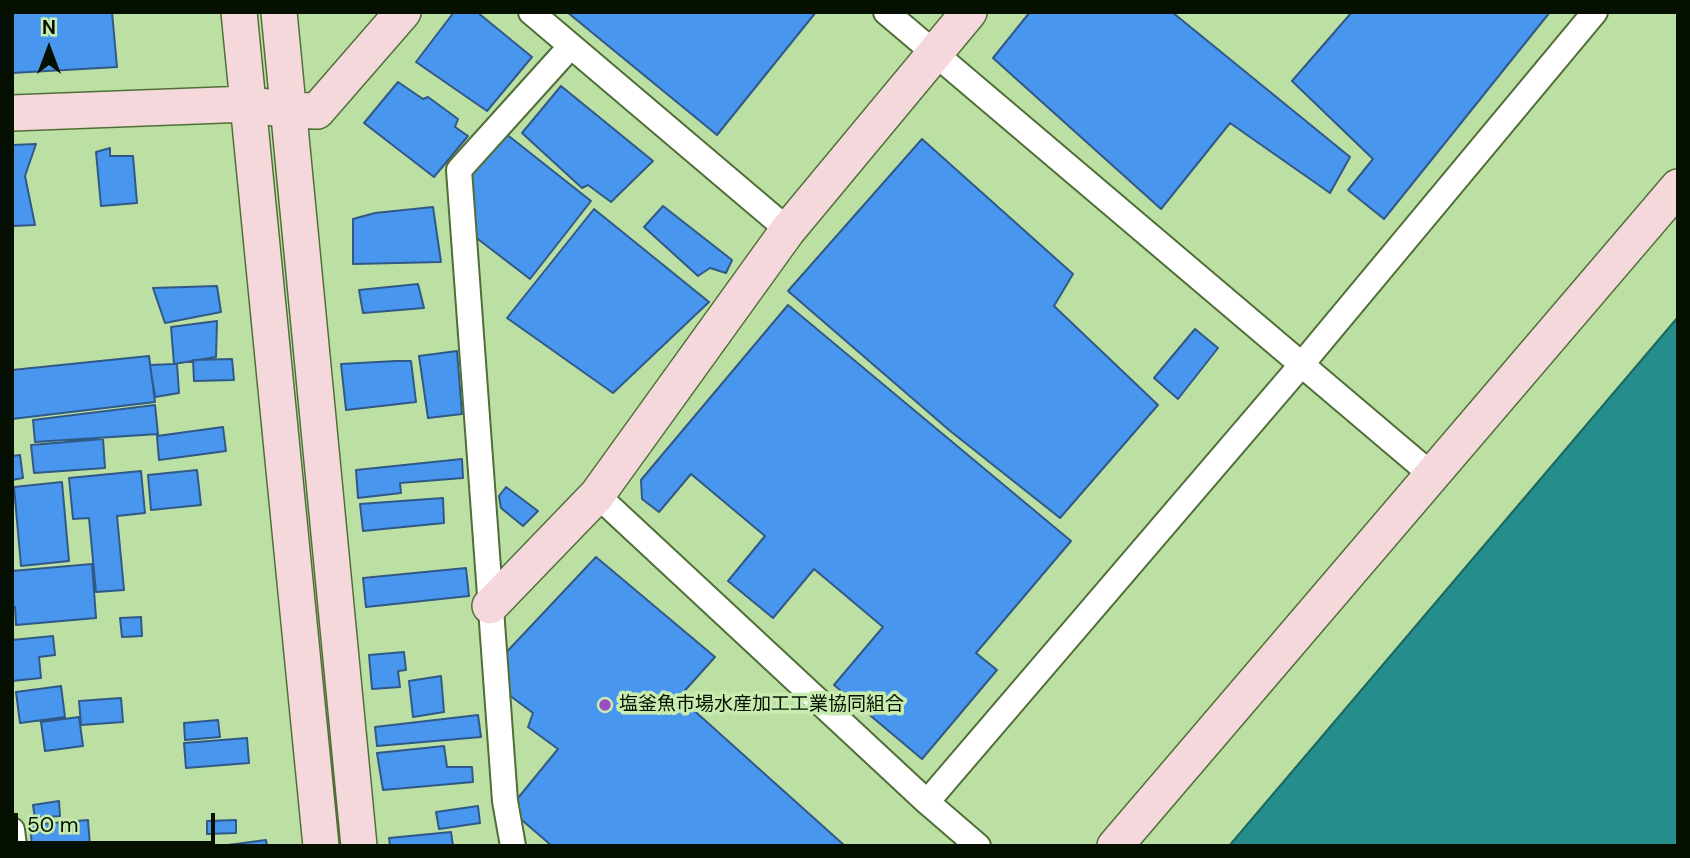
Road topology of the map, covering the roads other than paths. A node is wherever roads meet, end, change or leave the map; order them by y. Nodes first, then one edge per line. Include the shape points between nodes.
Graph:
1 (239, 12) edge
2 (279, 12) edge
3 (402, 12) edge
4 (531, 12) edge
5 (886, 12) edge
6 (969, 12) edge
7 (1595, 12) edge
8 (570, 47) junction
9 (933, 54) junction
10 (248, 104) junction
11 (287, 110) junction
12 (12, 113) edge
13 (1678, 187) edge
14 (788, 230) junction
15 (1301, 363) junction
16 (1433, 476) junction
17 (597, 495) junction
18 (490, 606) junction
19 (927, 802) junction
20 (12, 831) edge
21 (14, 846) edge
22 (321, 846) edge
23 (359, 846) edge
24 (513, 846) edge
25 (978, 846) edge
26 (1115, 846) edge

1 - 10 street
2 - 11 street
3 - 11 street via 317,111
4 - 8 street
5 - 9 street
6 - 9 street
7 - 15 street
8 - 14 street
8 - 18 street via 459,170
9 - 14 street
9 - 15 street
10 - 11 street
10 - 12 street
10 - 22 street
11 - 23 street
13 - 16 street
14 - 17 street
15 - 16 street
15 - 19 street
16 - 26 street
17 - 18 street
17 - 19 street
18 - 24 street via 506,817
19 - 25 street
20 - 21 street

